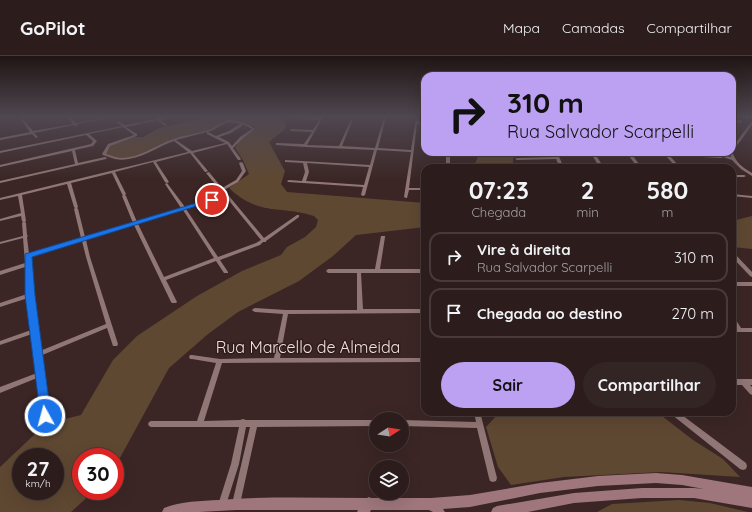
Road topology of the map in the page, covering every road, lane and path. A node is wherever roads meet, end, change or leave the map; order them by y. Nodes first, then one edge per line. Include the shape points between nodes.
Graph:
1 (37, 138) edge
2 (65, 138) edge
3 (92, 138) edge
4 (127, 138) edge
5 (179, 138) edge
6 (219, 138) edge
7 (241, 138) edge
8 (309, 138) edge
9 (344, 138) edge
10 (379, 138) edge
11 (414, 138) edge
12 (175, 141) dead end
13 (228, 142) junction
14 (41, 143) junction
15 (277, 144) dead end
16 (305, 146) junction
17 (340, 147) junction
18 (233, 148) junction
19 (376, 149) junction
20 (73, 150) junction
21 (412, 151) junction
22 (0, 152) edge
23 (191, 152) junction
24 (668, 156) edge
25 (673, 156) edge
26 (715, 156) edge
27 (734, 156) edge
28 (721, 157) dead end
29 (105, 158) dead end
30 (558, 158) joint
31 (132, 159) dead end
32 (516, 159) dead end
33 (672, 160) junction
34 (154, 161) junction
35 (286, 161) dead end
36 (305, 162) junction
37 (77, 164) junction
38 (560, 164) edge
39 (676, 164) edge
40 (136, 165) junction
41 (0, 166) edge
42 (371, 166) junction
43 (113, 171) junction
44 (752, 175) edge
45 (736, 176) edge
46 (744, 176) dead end
47 (290, 181) dead end
48 (304, 181) junction
49 (0, 182) edge
50 (69, 183) junction
51 (365, 186) junction
52 (407, 189) junction
53 (421, 189) edge
54 (222, 190) junction
55 (20, 195) junction
56 (363, 195) dead end
57 (226, 196) junction
58 (736, 196) edge
59 (745, 196) junction
60 (406, 197) dead end
61 (752, 197) edge
62 (0, 200) edge
63 (752, 203) edge
64 (184, 209) junction
65 (22, 214) junction
66 (298, 216) dead end
67 (0, 220) edge
68 (136, 224) junction
69 (26, 236) junction
70 (383, 236) dead end
71 (85, 239) junction
72 (264, 241) junction
73 (0, 243) edge
74 (736, 258) edge
75 (217, 259) junction
76 (28, 260) junction
77 (0, 269) edge
78 (377, 270) junction
79 (328, 271) dead end
80 (359, 271) junction
81 (421, 271) edge
82 (226, 272) dead end
83 (0, 273) edge
84 (752, 275) edge
85 (163, 279) junction
86 (736, 284) edge
87 (752, 284) edge
88 (30, 295) junction
89 (174, 302) dead end
90 (0, 305) edge
91 (255, 310) dead end
92 (360, 311) junction
93 (421, 311) edge
94 (286, 312) junction
95 (110, 325) junction
96 (736, 325) edge
97 (739, 330) joint
98 (752, 330) edge
99 (34, 331) junction
100 (0, 344) edge
101 (115, 344) dead end
102 (38, 354) junction
103 (192, 358) dead end
104 (277, 360) junction
105 (421, 360) edge
106 (220, 361) junction
107 (40, 374) junction
108 (736, 382) edge
109 (744, 382) junction
110 (752, 382) edge
111 (0, 390) edge
112 (752, 392) edge
113 (45, 416) dead end
114 (478, 416) edge
115 (678, 416) edge
116 (243, 422) junction
117 (254, 422) junction
118 (200, 423) junction
119 (369, 423) edge
120 (409, 423) edge
121 (151, 424) dead end
122 (479, 425) junction
123 (743, 466) dead end
124 (494, 478) dead end
125 (752, 492) edge
126 (752, 502) edge
127 (236, 504) junction
128 (431, 504) junction
129 (222, 505) junction
130 (366, 508) edge
131 (168, 512) edge
132 (439, 512) edge
133 (497, 512) edge

1 - 14 street
2 - 14 street
3 - 20 street via 94,144
4 - 5 street via 109,145 104,154 122,158 140,156
6 - 13 street
7 - 18 street
8 - 16 street
9 - 17 street
10 - 19 street
11 - 21 street
12 - 23 street
13 - 18 street
13 - 23 street
14 - 22 street
15 - 16 street
16 - 17 street
17 - 19 street
18 - 54 street via 244,170 240,178
19 - 21 street
19 - 42 street
20 - 37 street
20 - 41 street
21 - 52 street
23 - 34 street
23 - 54 street
24 - 33 street
25 - 33 street
26 - 28 street
27 - 44 street
29 - 37 street
30 - 32 street
30 - 38 street
31 - 40 street
33 - 39 street
34 - 40 street
34 - 64 street
35 - 36 street
36 - 42 street
36 - 48 street via 307,172
37 - 49 street
40 - 43 street
42 - 51 street
43 - 50 street
43 - 68 street
45 - 46 street
47 - 48 street
48 - 51 street
50 - 55 street
50 - 71 street
51 - 56 street
52 - 53 street
52 - 60 street
54 - 57 street
55 - 62 street
55 - 65 street
57 - 64 street
57 - 72 street
58 - 59 street
59 - 61 street
59 - 63 street
64 - 68 street
64 - 75 street
65 - 67 street
65 - 69 street
66 - 72 street
68 - 71 street
68 - 85 street
69 - 73 street
69 - 76 street
70 - 78 street
71 - 76 street
71 - 95 street via 88,257
72 - 75 street
74 - 84 street
75 - 82 street
75 - 85 street
76 - 77 street
76 - 83 street
76 - 88 street
78 - 80 street
78 - 81 street
79 - 80 street
80 - 92 street
85 - 89 street
86 - 87 street
88 - 90 street
88 - 99 street
91 - 94 street
92 - 93 street
92 - 94 street
94 - 104 street
95 - 101 street
95 - 102 street
96 - 97 street
97 - 98 street
99 - 100 street
99 - 102 street
102 - 107 street
103 - 106 street, Rua Marcello de Almeida
104 - 105 street, Rua Marcello de Almeida
104 - 106 street, Rua Marcello de Almeida
106 - 118 street
107 - 111 street
107 - 113 street
108 - 109 street
109 - 110 street
109 - 112 street
114 - 122 street
115 - 123 street
116 - 117 street
116 - 118 street
116 - 129 street via 235,464
117 - 119 street
117 - 127 street
118 - 121 street
120 - 122 street
122 - 124 street via 484,435
125 - 128 main road via 656,478 598,481 540,488 470,501
126 - 133 main road via 694,493 642,493 574,498
127 - 129 main road
127 - 130 main road
128 - 130 main road
128 - 132 main road
129 - 131 main road

